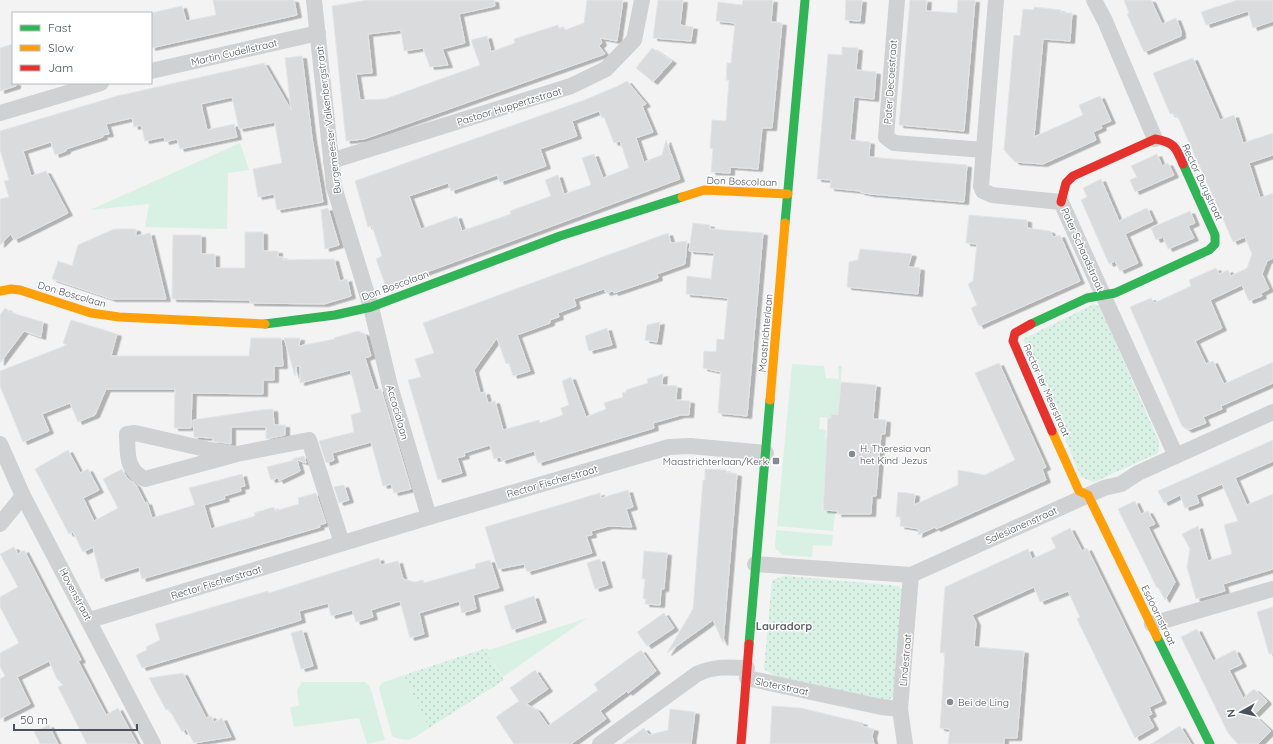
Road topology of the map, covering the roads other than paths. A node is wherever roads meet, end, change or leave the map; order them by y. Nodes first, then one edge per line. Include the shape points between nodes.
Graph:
1 (314, 0) edge
2 (642, 0) edge
3 (805, 0) edge
4 (897, 0) edge
5 (996, 0) edge
6 (1094, 0) edge
7 (318, 33) junction
8 (152, 71) edge
9 (98, 84) edge
10 (0, 113) edge
11 (1155, 139) junction
12 (984, 150) junction
13 (331, 161) junction
14 (788, 194) junction
15 (1061, 202) junction
16 (0, 291) edge
17 (1103, 295) junction
18 (371, 306) junction
19 (1273, 412) edge
20 (0, 444) edge
21 (766, 453) junction
22 (237, 454) junction
23 (1176, 456) junction
24 (1088, 495) junction
25 (23, 496) junction
26 (429, 517) junction
27 (0, 524) edge
28 (342, 543) junction
29 (755, 564) junction
30 (911, 575) junction
31 (1273, 589) edge
32 (90, 620) junction
33 (1152, 624) junction
34 (747, 673) junction
35 (900, 709) junction
36 (153, 744) edge
37 (600, 744) edge
38 (741, 744) edge
39 (905, 744) edge
40 (1210, 744) edge

1 - 7 street, Burgemeester Valkenbergstraat
2 - 13 street, Pastoor Huppertzstraat via 634,40 606,69 571,86
3 - 14 street, Maastrichterlaan
4 - 12 street, Pater Decaestraat via 886,136 894,142
5 - 12 street, Pater Schaadstraat
6 - 11 street
7 - 8 street, Martin Cudellstraat
7 - 13 street, Burgemeester Valkenbergstraat
9 - 10 street
11 - 15 street via 1073,176 1064,188
11 - 17 street, Rector Durystraat via 1168,141 1175,146 1215,235 1215,244 1209,250 1173,267 1115,293
12 - 15 street, Pater Schaadstraat via 981,181 983,191 987,194
13 - 18 street, Burgemeester Valkenbergstraat via 334,187
14 - 18 street, Don Boscolaan via 704,190 560,236
14 - 21 street, Maastrichterlaan
15 - 17 street, Pater Schaadstraat
16 - 18 street, Don Boscolaan via 20,290 91,312 134,318 273,324 335,315
17 - 23 street, Pater Schaadstraat
17 - 24 street, Rector ter Meerstraat via 1087,298 1021,328 1016,331 1014,338 1015,346 1079,491
18 - 26 street, Accacialaan via 390,386
19 - 23 street, Salesianenstraat
20 - 25 street, Hovenstraat
21 - 26 street, Rector Fischerstraat via 690,446 669,447
21 - 29 street, Maastrichterlaan
22 - 22 street via 135,432 127,434 128,462 136,475 144,479
22 - 28 street via 309,440
23 - 24 street, Salesianenstraat via 1138,473 1121,484
24 - 30 street, Salesianenstraat
24 - 33 street, Esdoornstraat
25 - 27 street
25 - 32 street, Hovenstraat
26 - 28 street, Rector Fischerstraat
28 - 32 street, Rector Fischerstraat
29 - 30 street, Salesianenstraat
29 - 34 street, Maastrichterlaan
30 - 35 street, Lindestraat
31 - 33 street
32 - 36 street, Hovenstraat
33 - 40 street, Esdoornstraat
34 - 35 street, Sloterstraat via 881,707
34 - 37 street, Sloterstraat via 717,668 697,674
34 - 38 street, Maastrichterlaan
35 - 39 street, Lindestraat

